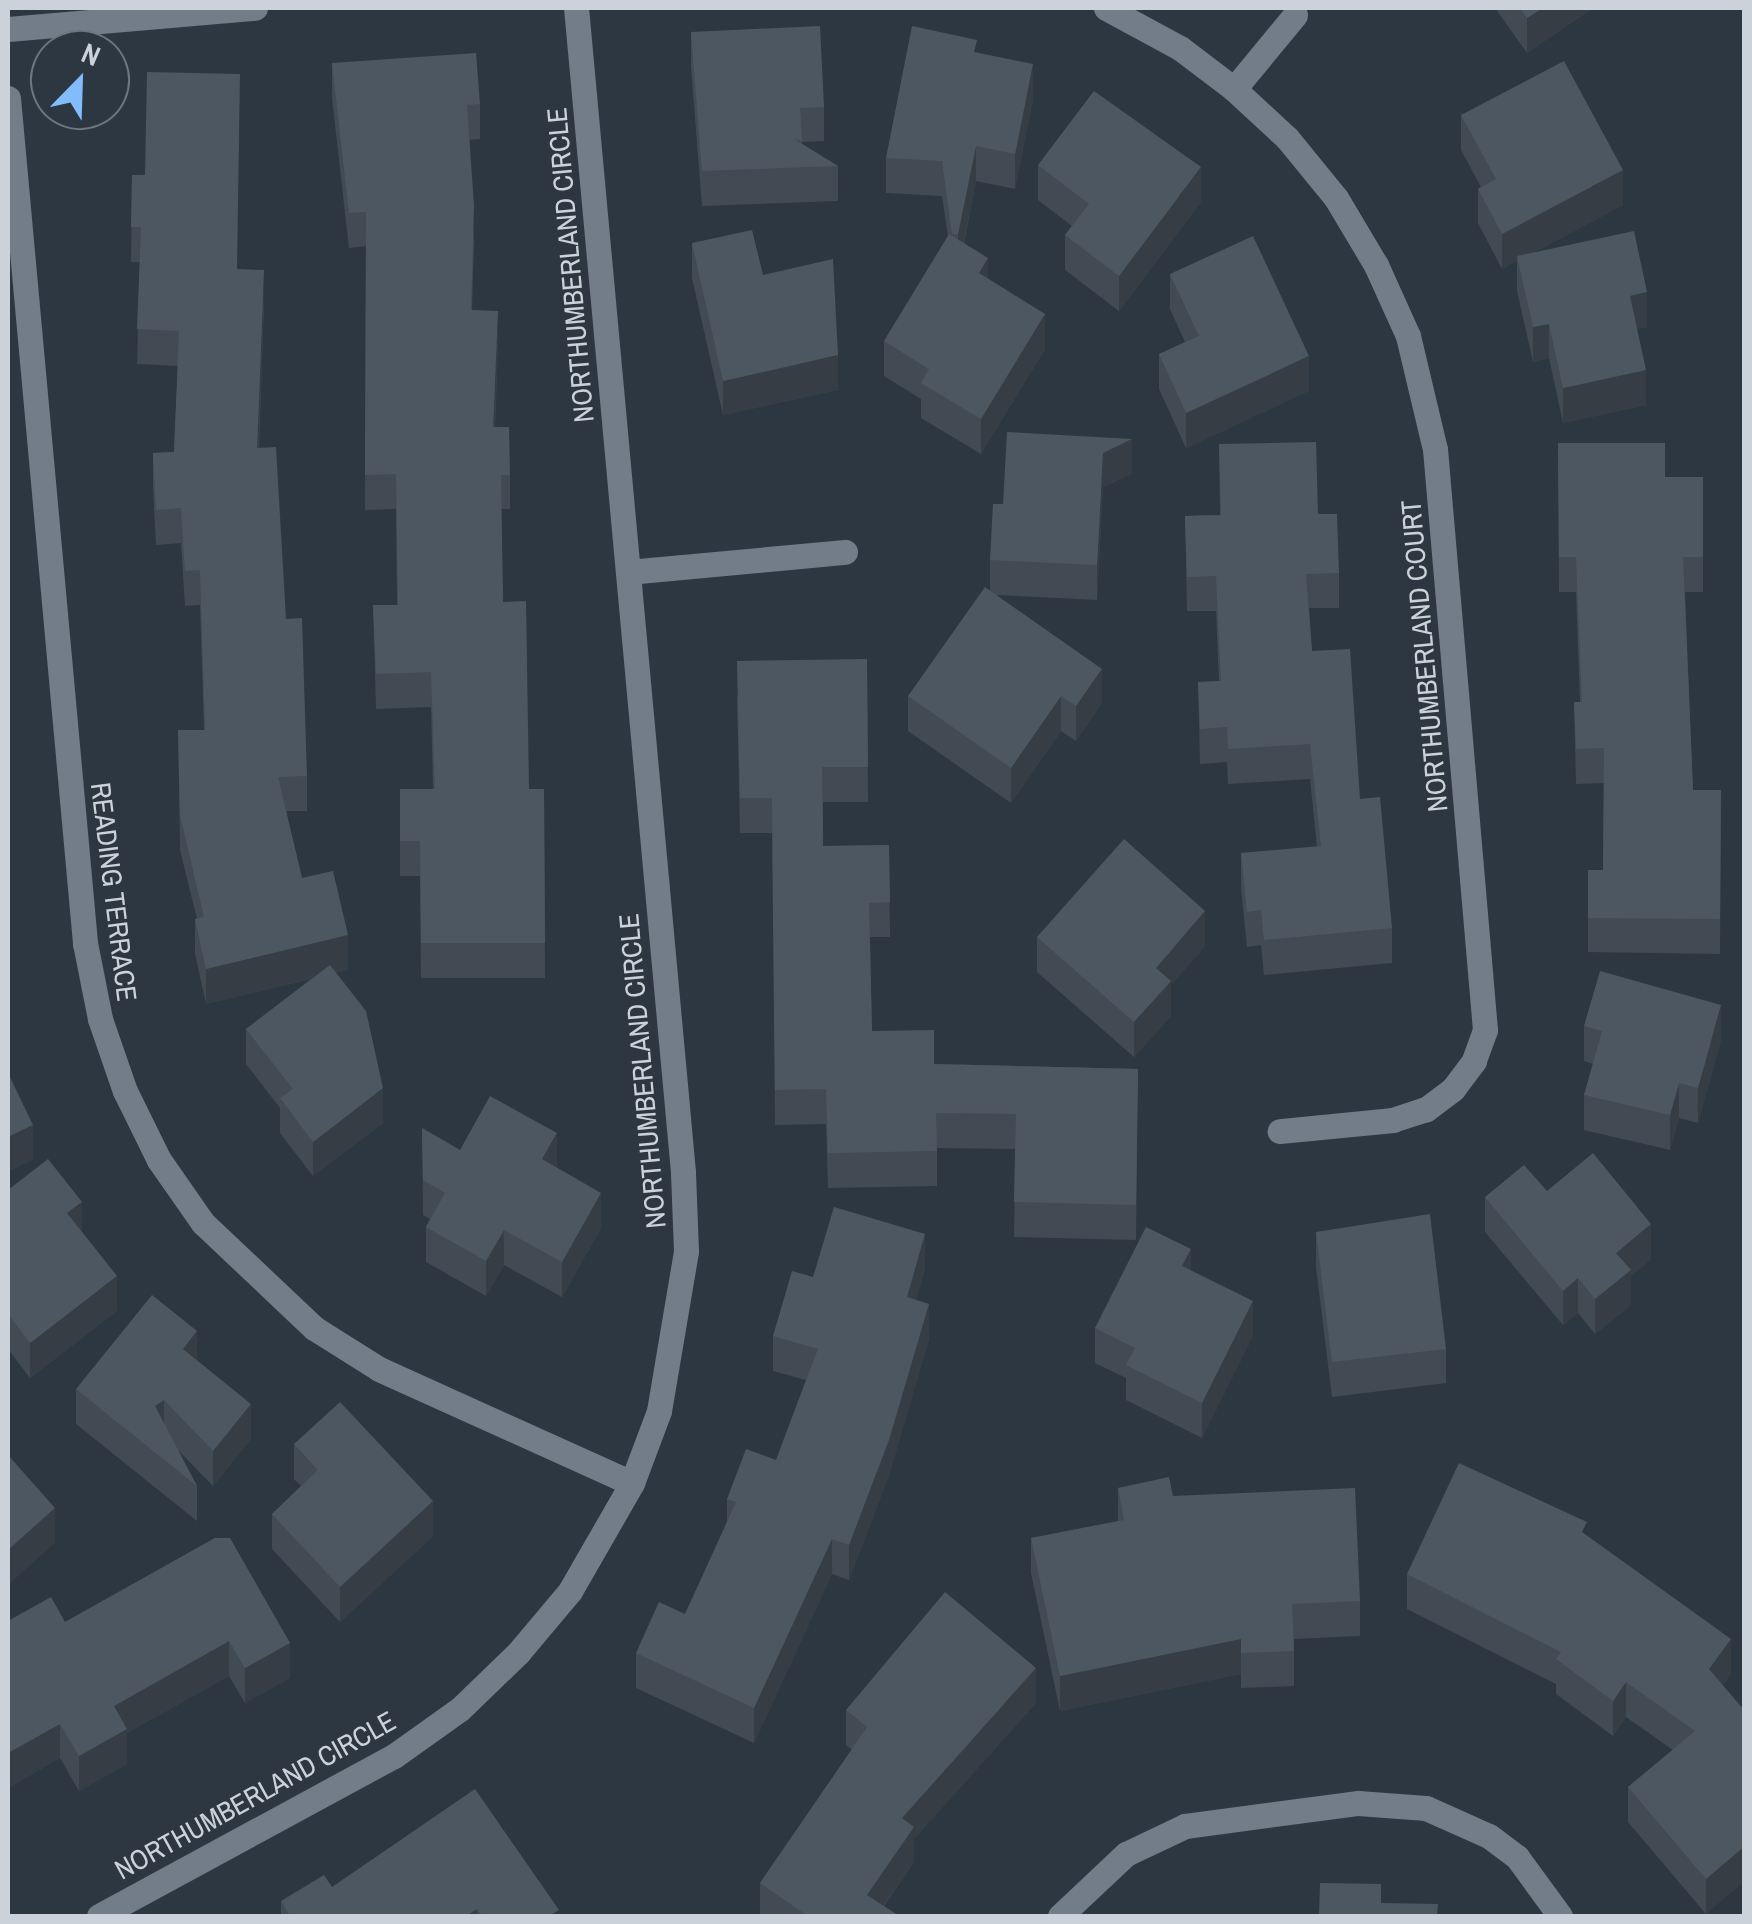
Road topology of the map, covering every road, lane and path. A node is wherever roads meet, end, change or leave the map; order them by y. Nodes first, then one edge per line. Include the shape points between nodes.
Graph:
1 (255, 8) edge
2 (576, 8) edge
3 (1106, 8) edge
4 (1296, 15) dead end
5 (8, 29) edge
6 (1234, 88) junction
7 (8, 98) edge
8 (845, 552) dead end
9 (628, 572) junction
10 (1280, 1131) dead end
11 (632, 1482) junction
12 (99, 1916) edge
13 (1060, 1916) edge
14 (1560, 1916) edge

1 - 5 street
2 - 9 street, NORTHUMBERLAND CIRCLE
3 - 6 street, NORTHUMBERLAND COURT via 1180,48
4 - 6 street
6 - 10 street, NORTHUMBERLAND COURT via 1336,198 1400,318 1429,410 1486,999 1474,1061 1426,1109 1393,1120
7 - 11 street, READING TERRACE via 85,944 125,1091 159,1160 203,1223 314,1328 379,1369
8 - 9 street
9 - 11 street, NORTHUMBERLAND CIRCLE via 686,1251 662,1395
11 - 12 street, NORTHUMBERLAND CIRCLE via 570,1591 460,1709 394,1756
13 - 14 street via 1126,1854 1185,1826 1358,1803 1426,1808 1489,1836 1516,1858

